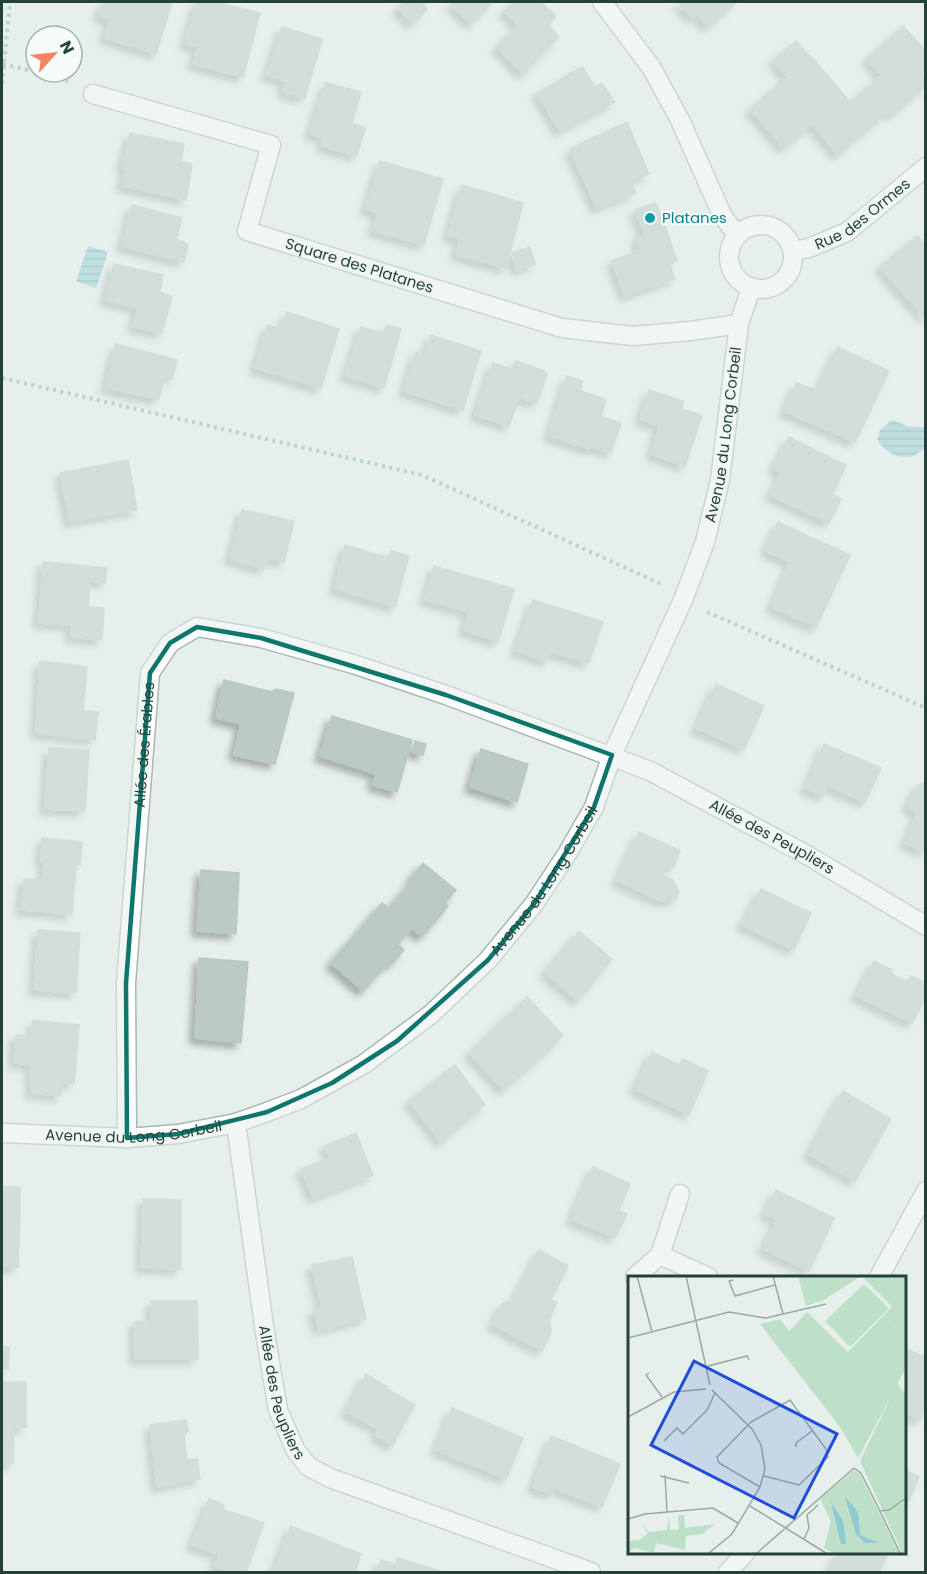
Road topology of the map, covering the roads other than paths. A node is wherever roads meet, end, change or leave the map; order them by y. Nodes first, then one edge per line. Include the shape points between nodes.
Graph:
1 (602, 2) edge
2 (93, 94) dead end
3 (926, 167) edge
4 (738, 235) junction
5 (793, 251) junction
6 (752, 288) junction
7 (739, 324) junction
8 (612, 755) junction
9 (926, 926) edge
10 (236, 1122) junction
11 (2, 1133) edge
12 (127, 1138) junction
13 (926, 1191) edge
14 (681, 1194) dead end
15 (660, 1255) junction
16 (635, 1276) edge
17 (706, 1276) edge
18 (880, 1276) edge
19 (744, 1553) edge
20 (591, 1572) edge
21 (728, 1572) edge

1 - 4 street via 651,67 680,120 723,217
2 - 7 street, Square des Platanes via 271,145 247,231 562,328 633,336
3 - 5 street, Rue des Ormes via 847,232
4 - 5 street via 756,225 766,225 783,234
4 - 6 street via 732,243 730,264 741,283
5 - 6 street via 789,273 782,281 762,290
6 - 7 street, Avenue du Long Corbeil
7 - 8 street, Avenue du Long Corbeil via 720,480 705,542 683,600
8 - 9 street, Allée des Peupliers via 650,771 796,850
8 - 10 street, Avenue du Long Corbeil via 594,807 567,854 534,904 488,960 430,1015 364,1064 301,1099
8 - 12 street, Allée des Érables via 446,694 261,638 196,627 170,643 150,673 126,983
10 - 12 street, Avenue du Long Corbeil via 178,1134
10 - 20 street, Allée des Peupliers via 276,1399 296,1451 309,1467 330,1478
11 - 12 street, Avenue du Long Corbeil
13 - 18 street
14 - 15 street
15 - 16 street
15 - 17 street
19 - 21 street

